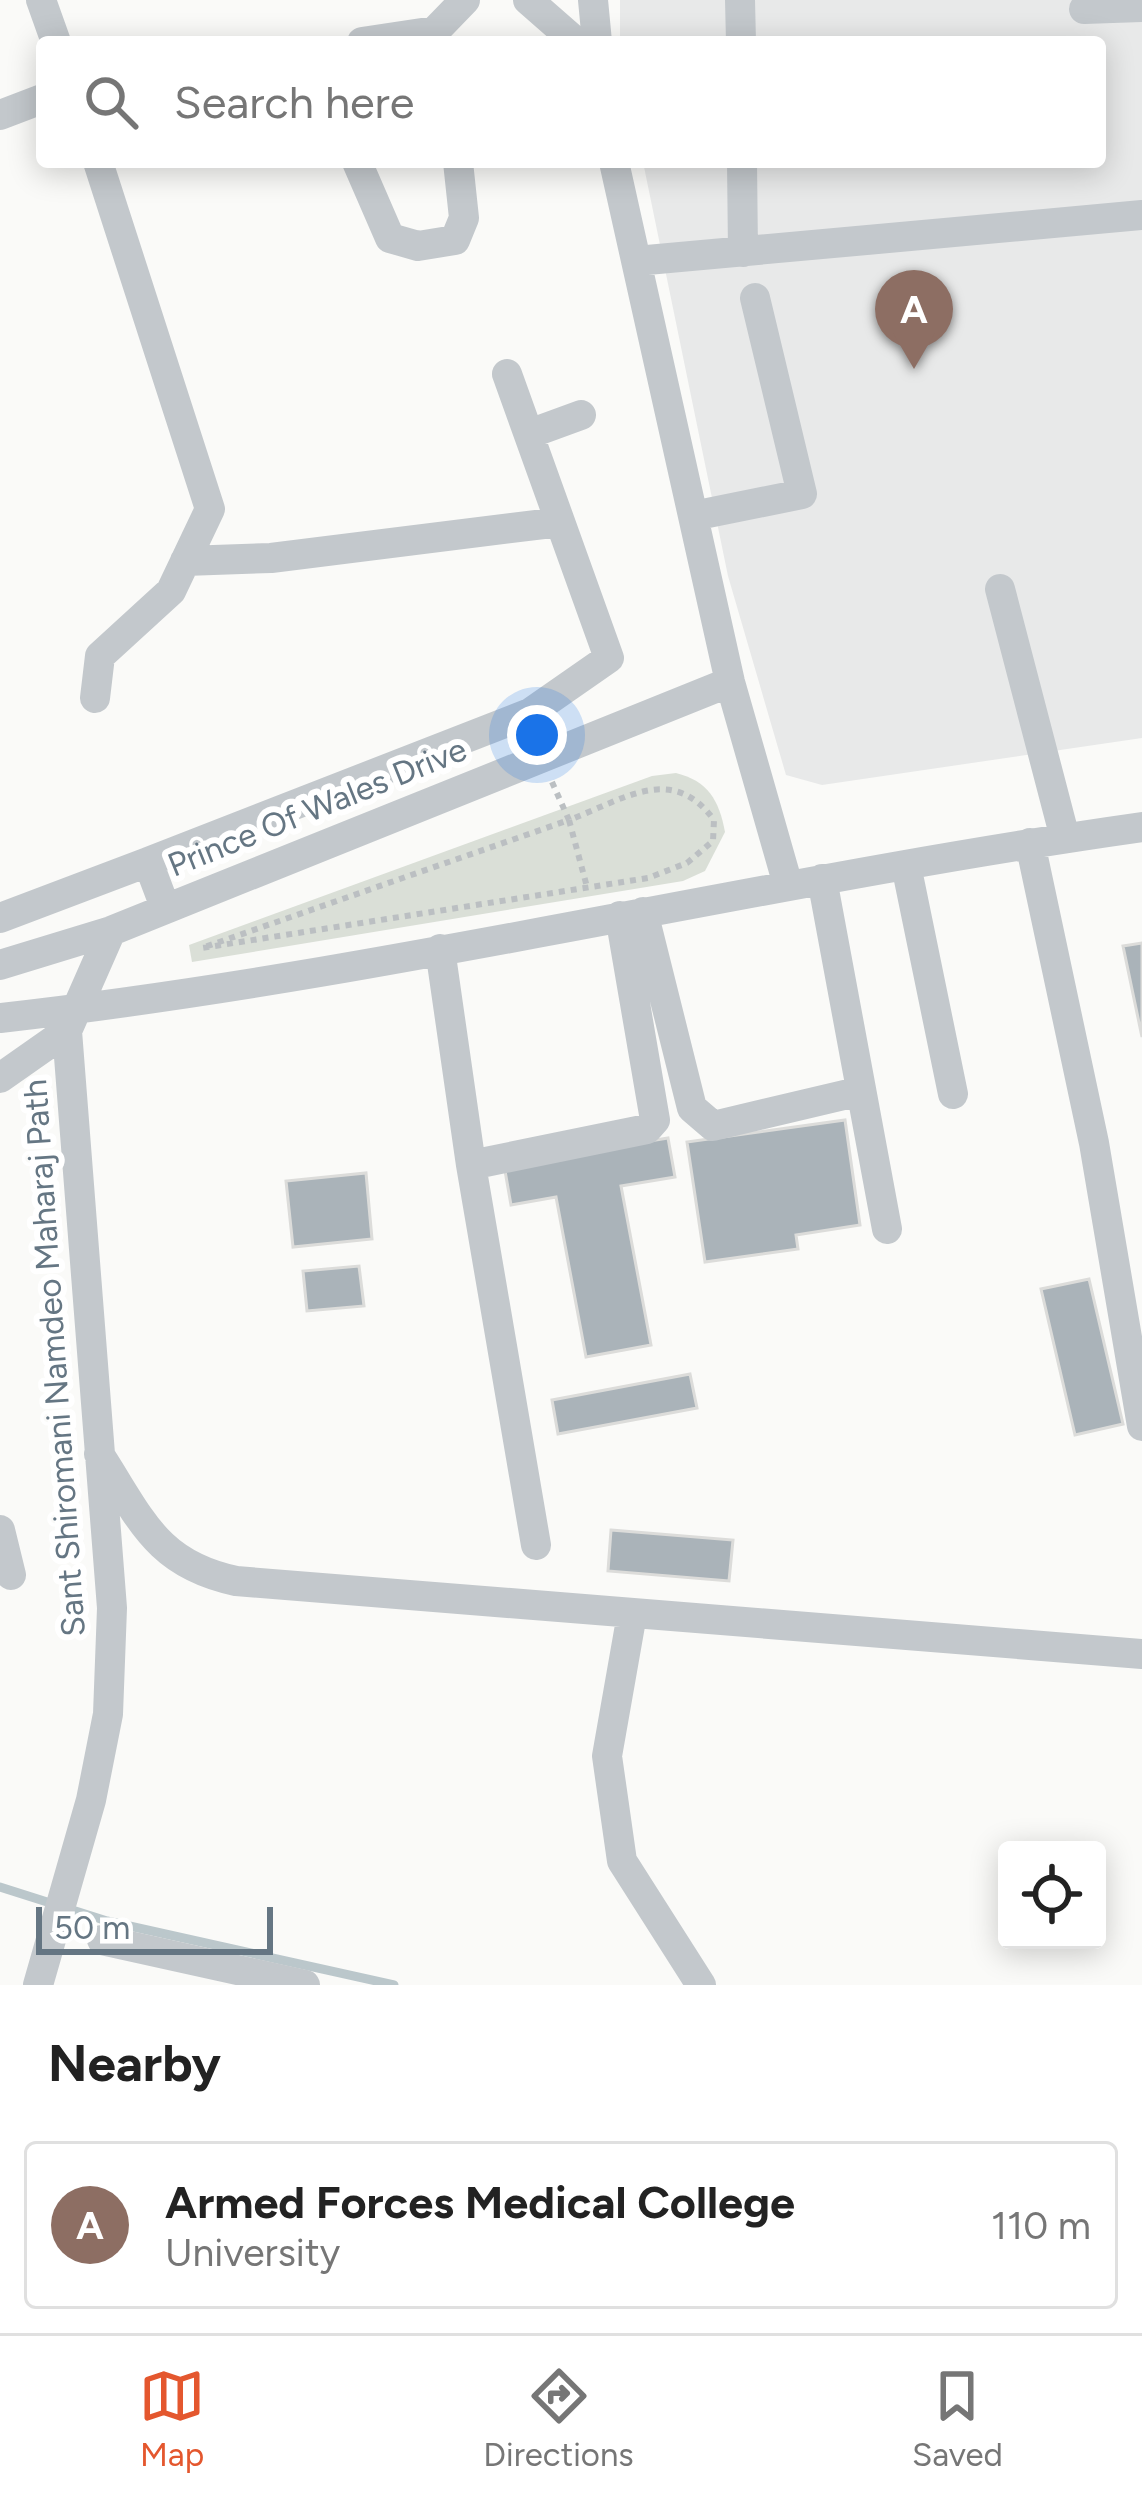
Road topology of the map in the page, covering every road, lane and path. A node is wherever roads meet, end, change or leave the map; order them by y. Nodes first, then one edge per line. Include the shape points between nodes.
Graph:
1 (41, 0) edge
2 (465, 0) edge
3 (528, 0) edge
4 (593, 0) edge
5 (740, 0) edge
6 (1142, 8) edge
7 (1084, 9) dead end
8 (54, 36) edge
9 (437, 36) edge
10 (568, 36) edge
11 (596, 36) edge
12 (741, 36) edge
13 (36, 102) edge
14 (0, 115) edge
15 (100, 168) edge
16 (368, 168) edge
17 (459, 168) edge
18 (615, 168) edge
19 (742, 168) edge
20 (1140, 219) edge
21 (743, 251) junction
22 (636, 261) junction
23 (754, 298) dead end
24 (507, 374) dead end
25 (581, 415) dead end
26 (529, 434) junction
27 (693, 516) junction
28 (560, 522) junction
29 (185, 561) junction
30 (1000, 589) dead end
31 (730, 682) junction
32 (95, 698) dead end
33 (540, 757) junction
34 (569, 820) junction
35 (1142, 827) edge
36 (1065, 838) junction
37 (1030, 843) junction
38 (148, 862) junction
39 (906, 865) junction
40 (822, 879) junction
41 (788, 885) junction
42 (587, 887) junction
43 (165, 907) junction
44 (632, 914) junction
45 (0, 918) edge
46 (111, 931) junction
47 (440, 949) junction
48 (0, 964) edge
49 (0, 1018) edge
50 (74, 1020) junction
51 (0, 1078) edge
52 (861, 1091) junction
53 (953, 1094) dead end
54 (471, 1165) junction
55 (887, 1228) dead end
56 (1142, 1426) edge
57 (100, 1454) junction
58 (0, 1530) edge
59 (536, 1545) dead end
60 (10, 1574) dead end
61 (632, 1614) junction
62 (1142, 1654) edge
63 (102, 1940) dead end
64 (38, 1985) edge
65 (304, 1985) edge
66 (701, 1985) edge

1 - 8 street
2 - 9 street
3 - 10 street
4 - 11 street
5 - 12 street
6 - 7 street
13 - 14 street
15 - 29 street via 210,509
16 - 17 street via 390,238 418,246 454,240 464,218
18 - 22 street
19 - 21 street
20 - 21 street
21 - 22 street
22 - 27 street
23 - 27 street via 802,494
24 - 26 street
25 - 26 street
26 - 28 street
27 - 31 street
28 - 29 street via 272,558
28 - 38 street via 609,658 530,713
29 - 32 street via 171,590 100,656
30 - 36 street
31 - 33 street, Prince Of Wales Drive
31 - 41 street
33 - 34 path
33 - 43 street, Prince Of Wales Drive
34 - 42 path
34 - 42 path via 679,788 695,794 714,820 713,841 687,863
34 - 42 path via 202,948
35 - 36 street
36 - 37 street
37 - 39 street
37 - 56 street via 1094,1143
38 - 43 street
38 - 45 street
39 - 40 street
39 - 53 street
40 - 41 street
40 - 52 street
41 - 44 street
43 - 46 street, Prince Of Wales Drive
44 - 47 street
44 - 52 street via 692,1108 713,1126
44 - 54 street via 655,1120 647,1129
46 - 48 street, Prince Of Wales Drive
46 - 50 street
47 - 50 street
47 - 54 street
49 - 50 street
50 - 51 street
50 - 57 street, Sant Shiromani Namdeo Maharaj Path
52 - 55 street
54 - 59 street
57 - 61 street via 161,1549 194,1572
57 - 64 street, Sant Shiromani Namdeo Maharaj Path via 112,1608 108,1714
58 - 60 street
61 - 62 street
61 - 66 street via 607,1756 615,1826 636,1890
63 - 65 street

